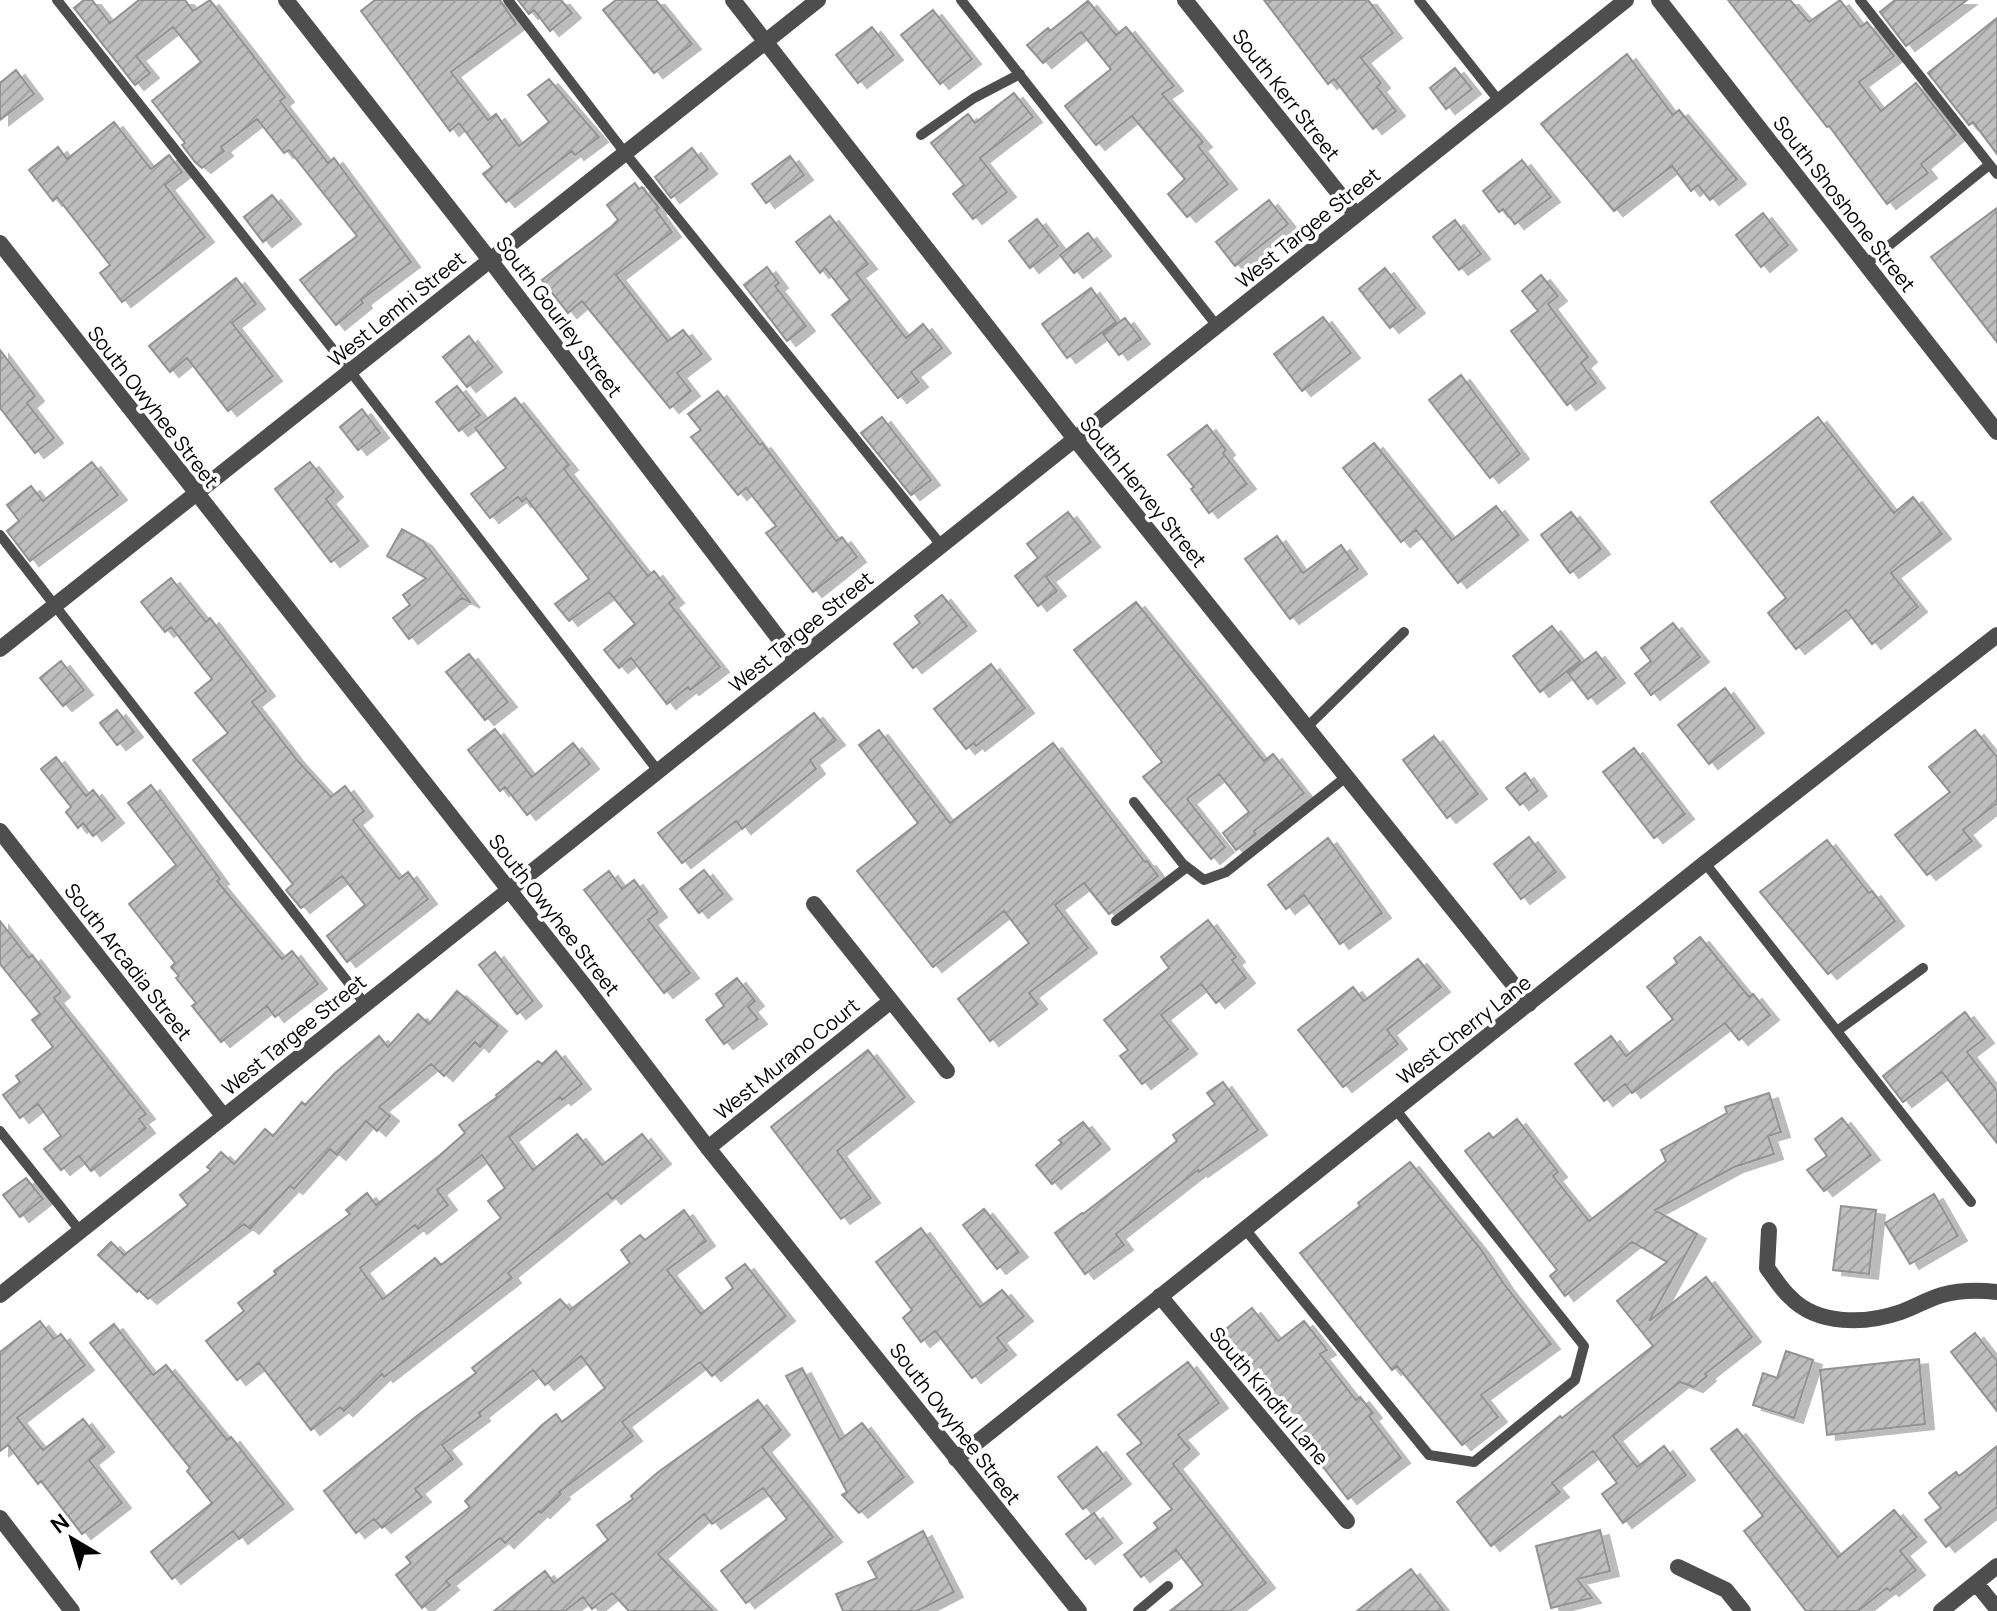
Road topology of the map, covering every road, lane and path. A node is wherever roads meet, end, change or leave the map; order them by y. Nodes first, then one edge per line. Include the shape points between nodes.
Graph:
1 (57, 0) edge
2 (286, 0) edge
3 (508, 0) edge
4 (733, 0) edge
5 (818, 0) edge
6 (961, 0) edge
7 (1185, 0) edge
8 (1419, 0) edge
9 (1626, 0) edge
10 (1659, 0) edge
11 (1860, 0) edge
12 (765, 42) junction
13 (1020, 74) junction
14 (1499, 101) junction
15 (921, 135) dead end
16 (625, 153) junction
17 (1989, 165) junction
18 (1997, 174) edge
19 (1356, 215) junction
20 (0, 243) edge
21 (490, 260) junction
22 (1866, 264) junction
23 (1217, 326) junction
24 (350, 371) junction
25 (1997, 432) edge
26 (1075, 439) junction
27 (196, 493) junction
28 (0, 535) edge
29 (941, 545) junction
30 (55, 606) junction
31 (1404, 632) dead end
32 (1997, 635) edge
33 (0, 649) edge
34 (796, 661) junction
35 (1306, 728) junction
36 (658, 771) junction
37 (1346, 777) junction
38 (1134, 802) dead end
39 (0, 831) edge
40 (1705, 863) junction
41 (1187, 867) junction
42 (509, 890) junction
43 (814, 904) dead end
44 (1116, 921) dead end
45 (1923, 968) dead end
46 (891, 1001) junction
47 (365, 1004) junction
48 (1529, 1004) junction
49 (1837, 1031) junction
50 (947, 1071) dead end
51 (1396, 1110) junction
52 (224, 1117) junction
53 (0, 1131) edge
54 (708, 1148) junction
55 (1971, 1202) dead end
56 (1245, 1229) junction
57 (1769, 1230) dead end
58 (80, 1231) junction
59 (1997, 1292) edge
60 (0, 1295) edge
61 (1160, 1296) junction
62 (956, 1459) junction
63 (0, 1518) edge
64 (1347, 1521) dead end
65 (1997, 1566) edge
66 (1678, 1567) dead end
67 (1976, 1583) junction
68 (1168, 1586) dead end
69 (1997, 1609) edge
70 (72, 1611) edge
71 (1079, 1611) edge
72 (1138, 1611) edge
73 (1743, 1611) edge
74 (1941, 1611) edge

1 - 24 lane
2 - 21 street, South Gourley Street
3 - 16 lane
4 - 12 street, South Hervey Street
5 - 12 street, West Lemhi Street
6 - 13 lane
7 - 19 street, South Kerr Street
8 - 14 lane
9 - 14 street, West Targee Street
10 - 22 street, South Shoshone Street
11 - 17 lane
12 - 16 street, West Lemhi Street
12 - 26 street, South Hervey Street
13 - 15 lane
13 - 23 lane
14 - 19 street, West Targee Street
16 - 21 street, West Lemhi Street
16 - 29 lane
17 - 18 lane
17 - 22 lane
19 - 23 street, West Targee Street
20 - 27 street, South Owyhee Street
21 - 24 street, West Lemhi Street
21 - 34 street, South Gourley Street
22 - 25 street, South Shoshone Street
23 - 26 street, West Targee Street
24 - 27 street, West Lemhi Street
24 - 36 lane
26 - 29 street, West Targee Street
26 - 35 street, South Hervey Street
27 - 30 street, West Lemhi Street
27 - 42 street, South Owyhee Street
28 - 30 lane
29 - 34 street, West Targee Street
30 - 33 street, West Lemhi Street
30 - 47 lane
31 - 35 lane
32 - 40 street, West Cherry Lane
34 - 36 street, West Targee Street
35 - 37 street, South Hervey Street
36 - 42 street, West Targee Street
37 - 41 lane via 1226,872 1204,880
37 - 48 street, South Hervey Street
38 - 41 lane
39 - 52 street, South Arcadia Street
40 - 48 street, West Cherry Lane
40 - 49 lane
41 - 44 lane
42 - 47 street, West Targee Street
42 - 54 street, South Owyhee Street
43 - 46 street, West Murano Court
45 - 49 lane
46 - 50 street, West Murano Court
46 - 54 street, West Murano Court
47 - 52 street, West Targee Street
48 - 51 street, West Cherry Lane
49 - 55 lane
51 - 56 street, West Cherry Lane
51 - 56 lane via 1584,1346 1575,1380 1474,1462 1429,1455
52 - 58 street, West Targee Street
53 - 58 lane
54 - 62 street, South Owyhee Street
56 - 61 street, West Cherry Lane
57 - 59 street via 1767,1268 1791,1299 1836,1320 1901,1312 1942,1295 1975,1289
58 - 60 street, West Targee Street
61 - 62 street, West Cherry Lane
61 - 64 street, South Kindful Lane
62 - 71 street, South Owyhee Street
63 - 70 street
65 - 67 street
66 - 73 street via 1726,1590
67 - 69 street
67 - 74 street
68 - 72 lane

